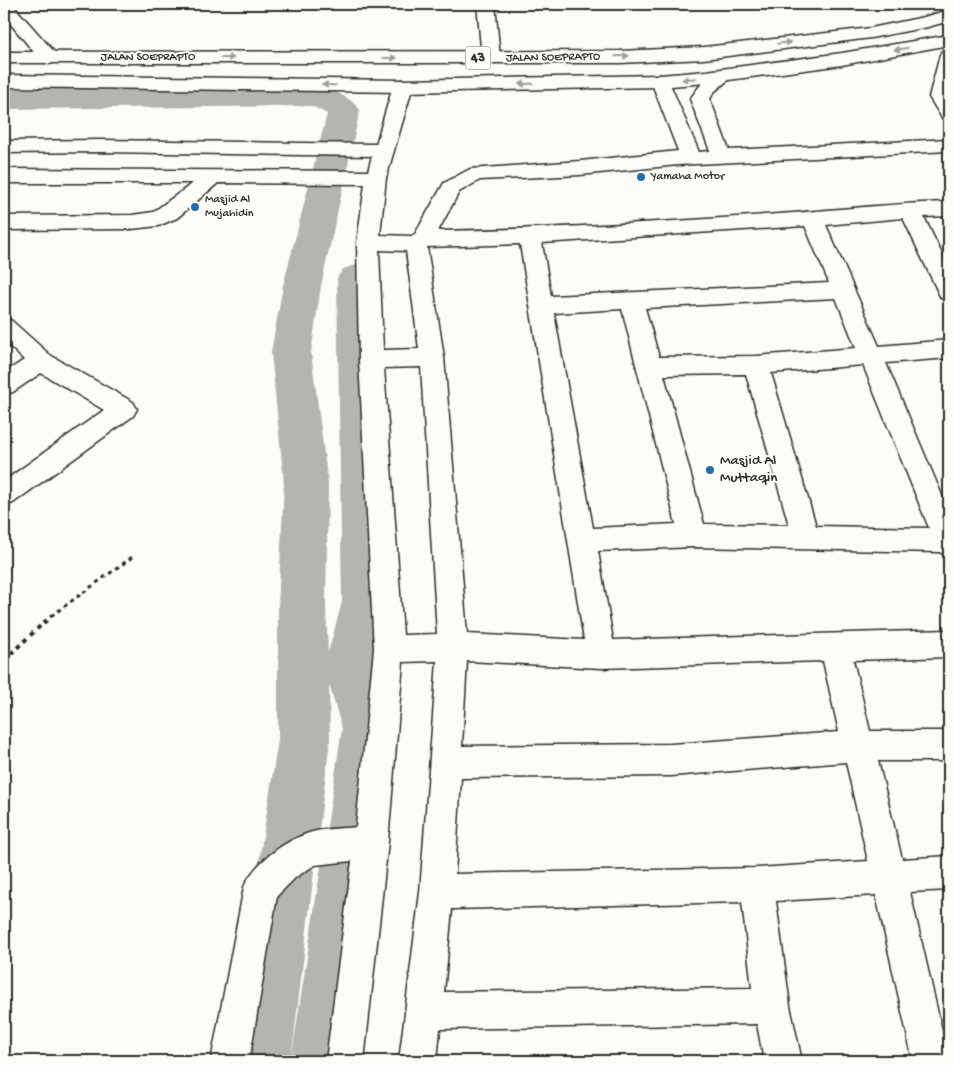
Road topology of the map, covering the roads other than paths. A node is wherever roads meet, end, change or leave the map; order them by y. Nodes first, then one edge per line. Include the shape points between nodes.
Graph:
1 (486, 4) edge
2 (4, 5) edge
3 (949, 15) edge
4 (949, 40) edge
5 (949, 55) edge
6 (4, 58) edge
7 (49, 58) junction
8 (490, 58) junction
9 (725, 75) junction
10 (4, 81) edge
11 (660, 81) junction
12 (403, 86) junction
13 (949, 114) edge
14 (949, 145) edge
15 (4, 147) edge
16 (380, 149) junction
17 (722, 157) junction
18 (678, 159) junction
19 (4, 176) edge
20 (213, 176) junction
21 (367, 177) junction
22 (949, 209) edge
23 (910, 210) junction
24 (813, 219) junction
25 (4, 223) edge
26 (530, 237) junction
27 (368, 242) junction
28 (420, 242) junction
29 (844, 290) junction
30 (949, 292) edge
31 (632, 301) junction
32 (540, 305) junction
33 (4, 326) edge
34 (949, 349) edge
35 (871, 356) junction
36 (427, 358) junction
37 (379, 360) junction
38 (41, 361) junction
39 (756, 365) junction
40 (649, 366) junction
41 (4, 384) edge
42 (4, 495) edge
43 (694, 535) junction
44 (806, 537) junction
45 (583, 540) junction
46 (948, 542) edge
47 (949, 644) edge
48 (449, 647) junction
49 (835, 647) junction
50 (400, 649) junction
51 (601, 654) junction
52 (859, 746) junction
53 (949, 746) edge
54 (446, 762) junction
55 (372, 842) junction
56 (949, 874) edge
57 (890, 878) junction
58 (758, 885) junction
59 (437, 892) junction
60 (772, 1006) junction
61 (423, 1010) junction
62 (230, 1061) edge
63 (345, 1061) edge
64 (418, 1061) edge
65 (782, 1061) edge
66 (932, 1061) edge

1 - 8 main road
2 - 7 main road
8 -> 3 main road, JALAN SOEPRAPTO / 43 via 704,53 871,33
4 -> 9 main road, JALAN SOEPRAPTO / 43
5 - 13 main road via 939,98
6 - 7 main road, JALAN SOEPRAPTO / 43
7 -> 8 main road, JALAN SOEPRAPTO / 43
9 -> 11 main road, JALAN SOEPRAPTO / 43
9 - 17 main road via 707,88 700,99
12 -> 10 main road, JALAN SOEPRAPTO / 43
11 -> 12 main road, JALAN SOEPRAPTO / 43
11 - 18 main road via 689,150 687,155
12 - 16 main road
14 - 17 main road
15 - 16 main road
16 - 21 main road
17 - 18 main road
18 - 28 main road via 477,174 451,188
19 - 20 main road
20 - 21 main road
20 - 25 main road via 170,213 158,218 132,222
21 - 27 main road
22 - 23 main road
23 - 24 main road
23 - 30 main road
24 - 26 main road
24 - 29 main road
26 - 28 main road
26 - 32 main road
27 - 28 main road
27 - 37 main road
28 - 36 main road
29 - 31 main road
29 - 35 main road
31 - 32 main road
31 - 40 main road
32 - 45 main road
33 - 38 main road
34 - 35 main road
35 - 39 main road
35 - 46 main road
36 - 37 main road
36 - 48 main road
37 - 50 main road
38 - 41 main road
38 - 42 main road via 124,409
39 - 40 main road
39 - 44 main road
40 - 43 main road
43 - 44 main road
43 - 45 main road
44 - 46 main road
45 - 51 main road
47 - 49 main road
48 - 50 main road
48 - 51 main road
48 - 54 main road
49 - 51 main road
49 - 52 main road
50 - 55 main road
52 - 53 main road
52 - 54 main road via 671,760
52 - 57 main road
54 - 59 main road
55 - 62 main road via 310,849 284,865 261,887
55 - 63 main road
56 - 57 main road
57 - 58 main road
57 - 66 main road
58 - 59 main road
58 - 60 main road
59 - 61 main road
60 - 61 main road
60 - 65 main road
61 - 64 main road

